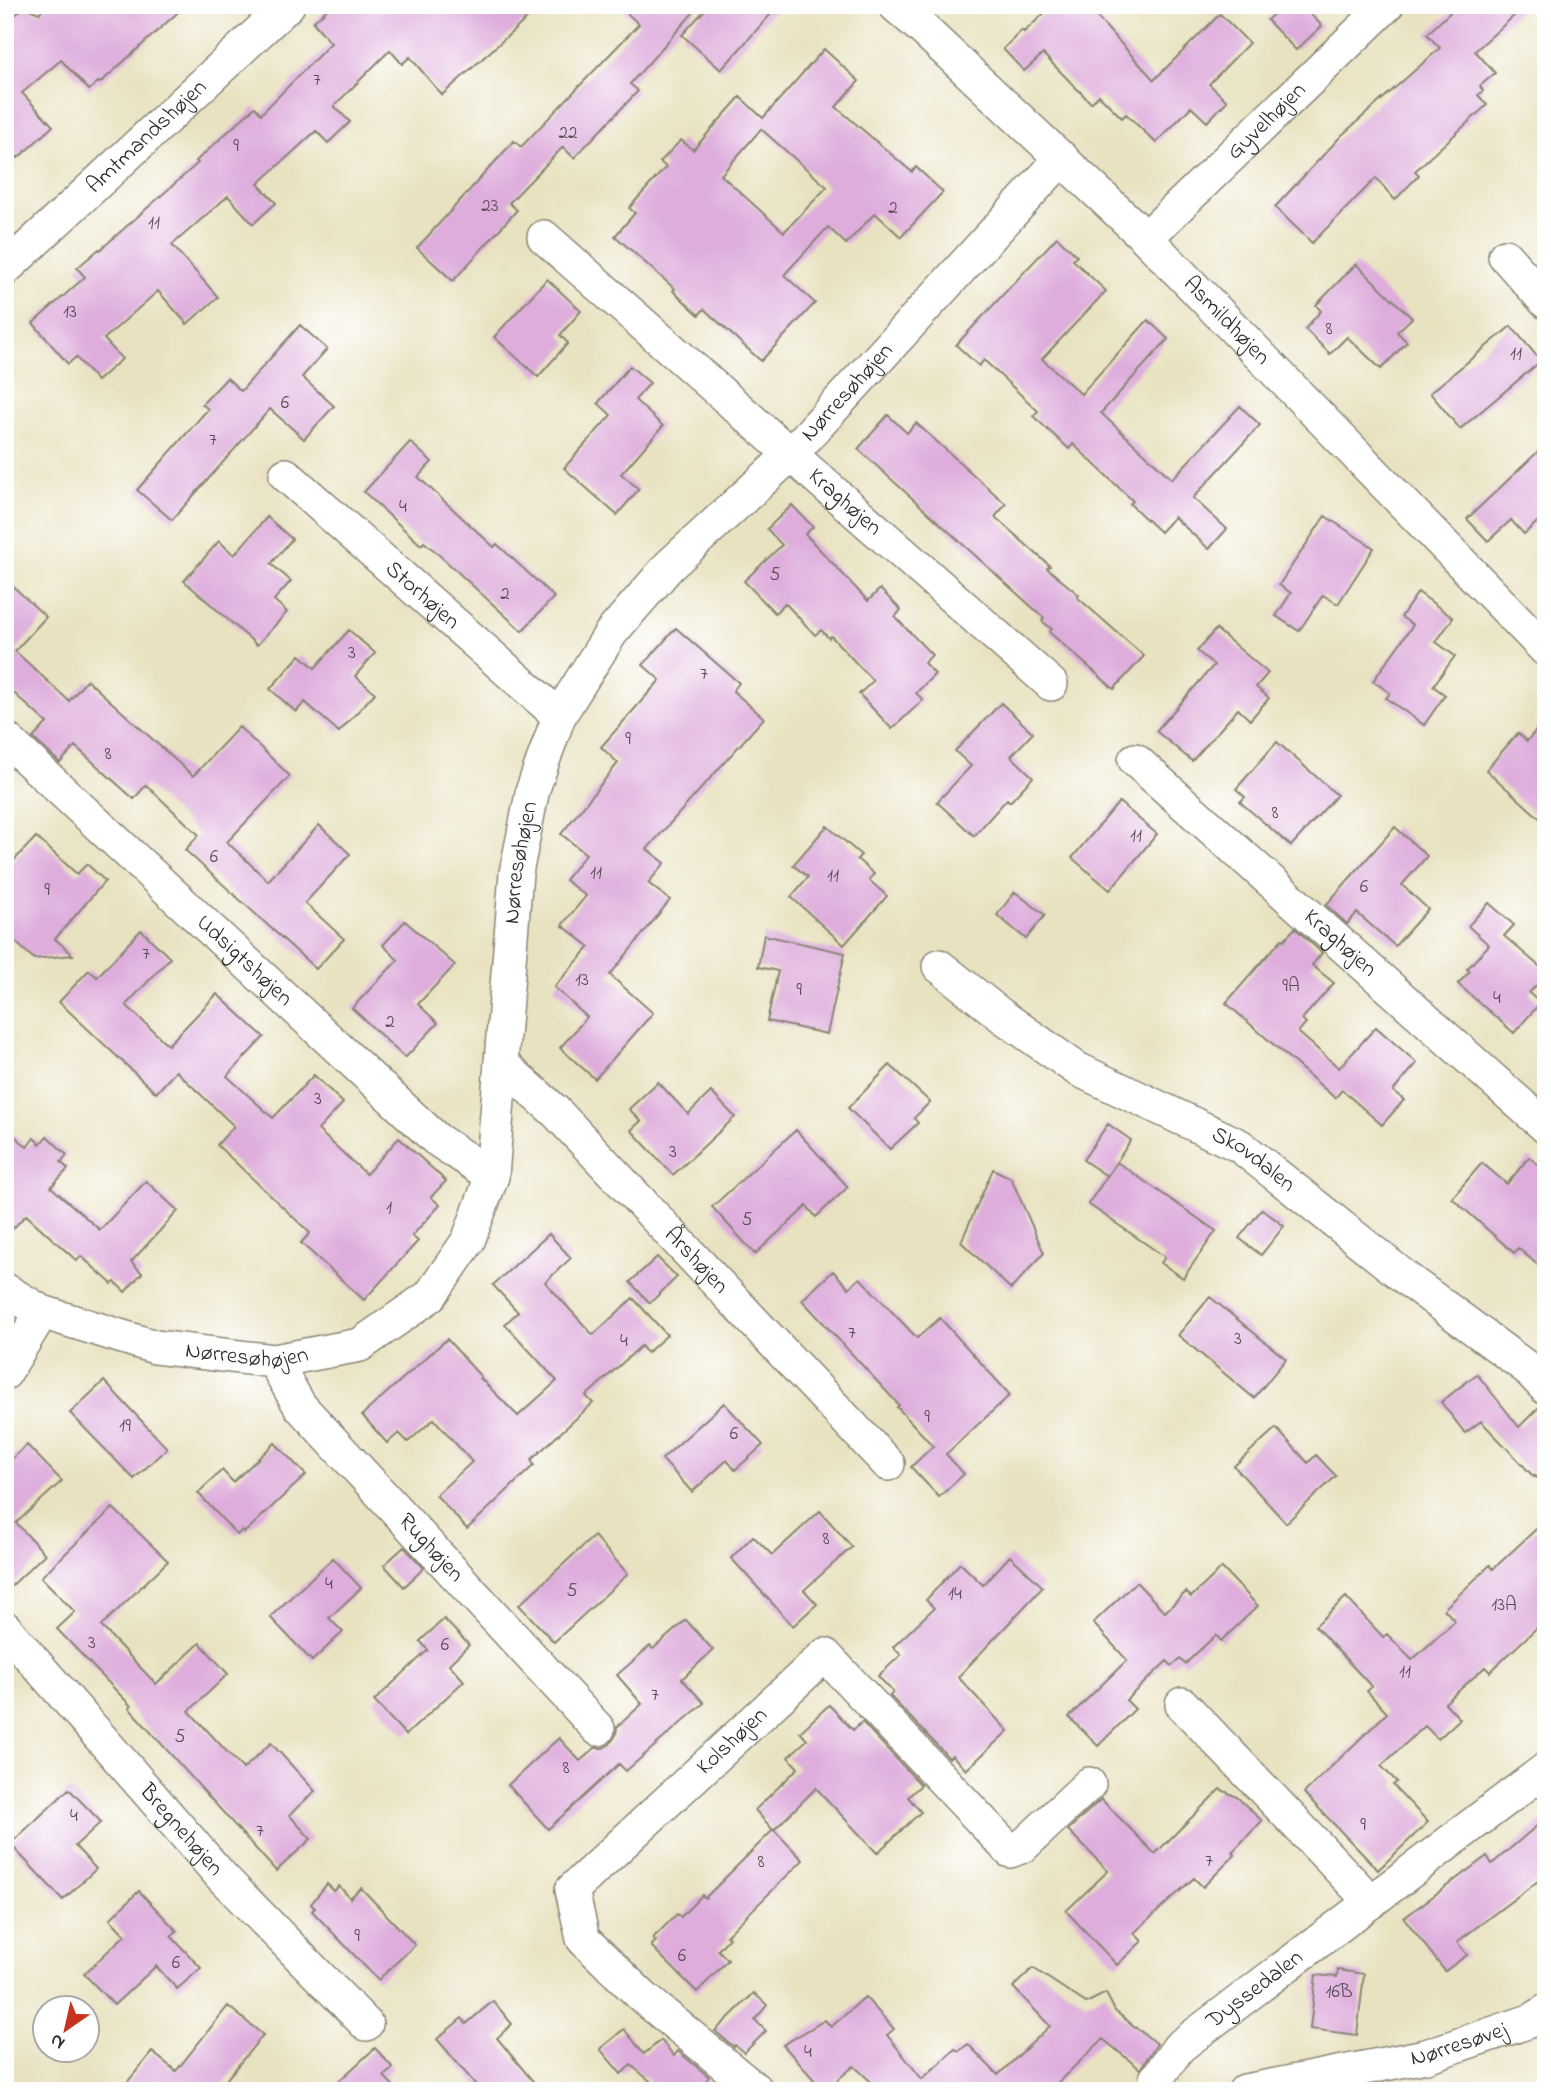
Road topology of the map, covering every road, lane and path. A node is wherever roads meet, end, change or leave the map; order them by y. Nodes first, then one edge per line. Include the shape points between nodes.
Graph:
1 (288, 5) edge
2 (895, 5) edge
3 (1387, 5) edge
4 (1062, 158) junction
5 (544, 237) dead end
6 (1146, 238) junction
7 (1506, 256) dead end
8 (5, 268) edge
9 (1546, 302) edge
10 (791, 454) junction
11 (286, 475) dead end
12 (1546, 650) edge
13 (1051, 684) dead end
14 (559, 716) junction
15 (5, 738) edge
16 (1135, 760) dead end
17 (939, 966) dead end
18 (501, 1063) junction
19 (1546, 1127) edge
20 (492, 1177) junction
21 (5, 1290) edge
22 (42, 1312) junction
23 (274, 1362) junction
24 (5, 1373) edge
25 (1546, 1388) edge
26 (888, 1464) dead end
27 (5, 1628) edge
28 (1182, 1704) dead end
29 (598, 1729) dead end
30 (1546, 1769) edge
31 (1089, 1784) dead end
32 (1371, 1902) junction
33 (1546, 2011) edge
34 (366, 2024) dead end
35 (757, 2091) edge
36 (1159, 2091) edge
37 (1245, 2091) edge

1 - 8 street, Amtmandshøjen
2 - 4 street, Asmildhøjen
3 - 6 street, Gyvelhøjen
4 - 6 street, Asmildhøjen
4 - 10 street, Nørresøhøjen
5 - 10 street, Kraghøjen
6 - 12 street, Asmildhøjen
7 - 9 street
10 - 13 street, Kraghøjen
10 - 14 street, Nørresøhøjen via 661,576 611,633
11 - 14 street, Storhøjen
14 - 18 street, Nørresøhøjen via 533,789 516,873
15 - 20 street, Udsigtshøjen via 436,1139
16 - 19 street, Kraghøjen
17 - 25 street, Skovdalen via 1077,1069 1240,1146 1527,1368
18 - 20 street, Nørresøhøjen
18 - 26 street, Årshøjen via 556,1112
20 - 23 street, Nørresøhøjen via 468,1241 430,1296 360,1345
21 - 22 street, Nørresøhøjen
22 - 23 street, Nørresøhøjen via 155,1347
22 - 24 street
23 - 29 street, Rughøjen via 300,1406
27 - 34 street, Bregnehøjen via 222,1877
28 - 32 street
30 - 32 street, Dyssedalen
31 - 35 street, Kolshøjen via 1023,1846 1010,1851 825,1655 572,1890 583,1939 644,1998
32 - 36 street, Dyssedalen via 1179,2047 1156,2078
33 - 37 street, Nørresøvej via 1533,2020 1426,2056

